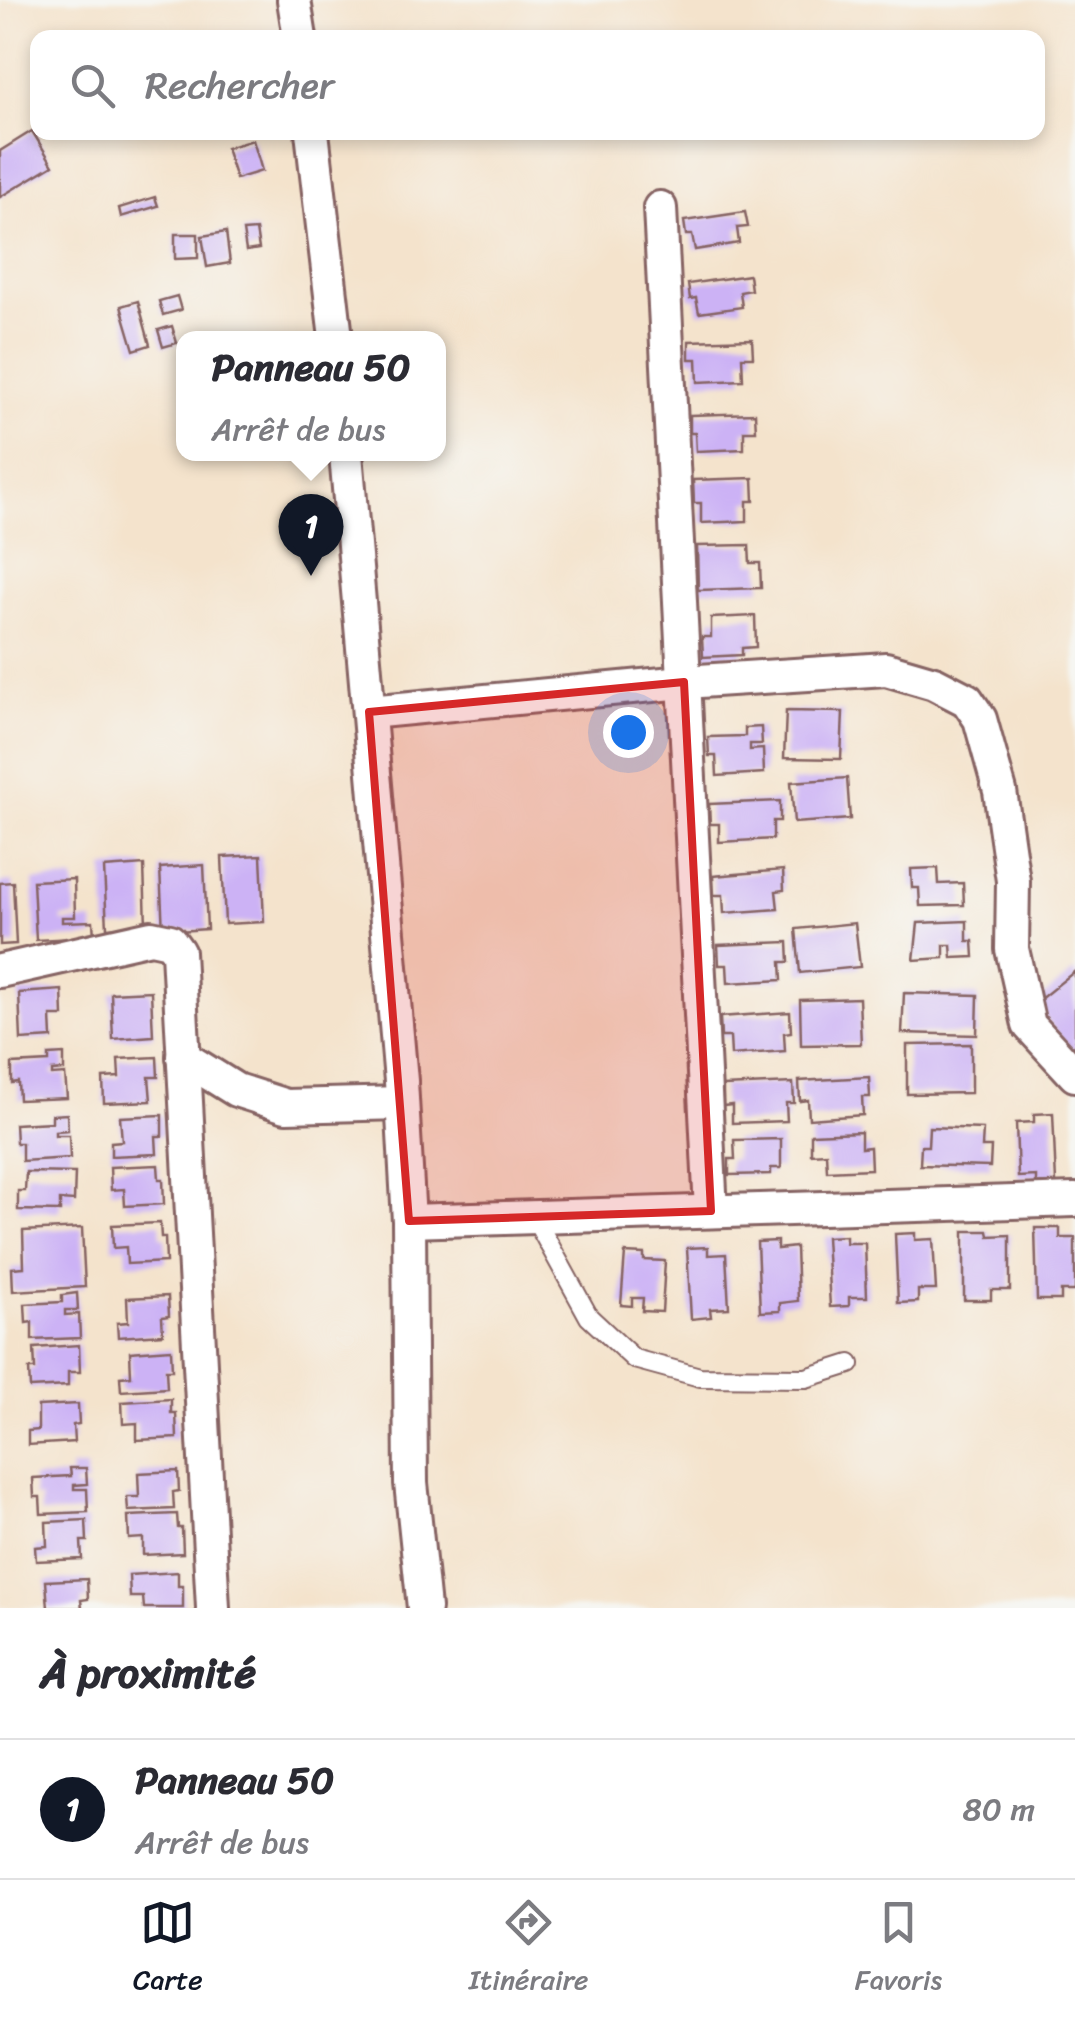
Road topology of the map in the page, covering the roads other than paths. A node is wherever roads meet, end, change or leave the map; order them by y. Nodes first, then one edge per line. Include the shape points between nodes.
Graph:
1 (294, 0) edge
2 (299, 30) edge
3 (313, 140) edge
4 (660, 208) dead end
5 (335, 331) edge
6 (347, 461) edge
7 (684, 682) junction
8 (368, 712) junction
9 (0, 971) edge
10 (183, 1058) junction
11 (1075, 1075) edge
12 (402, 1102) junction
13 (1075, 1200) edge
14 (711, 1212) junction
15 (534, 1217) junction
16 (409, 1222) junction
17 (850, 1364) dead end
18 (213, 1608) edge
19 (424, 1608) edge

1 - 2 street
3 - 5 street
4 - 7 street
6 - 8 street
7 - 8 street
7 - 11 street via 886,669 968,700 980,719 1000,792 1013,881 1012,949 1028,1025
7 - 14 street
8 - 12 street
9 - 10 street via 151,938 170,941 178,952
10 - 12 street via 236,1090 286,1106
10 - 18 street
12 - 16 street
13 - 14 street
14 - 15 street
15 - 16 street
15 - 17 lane via 589,1317 634,1359 700,1377 806,1378
16 - 19 street via 410,1483

